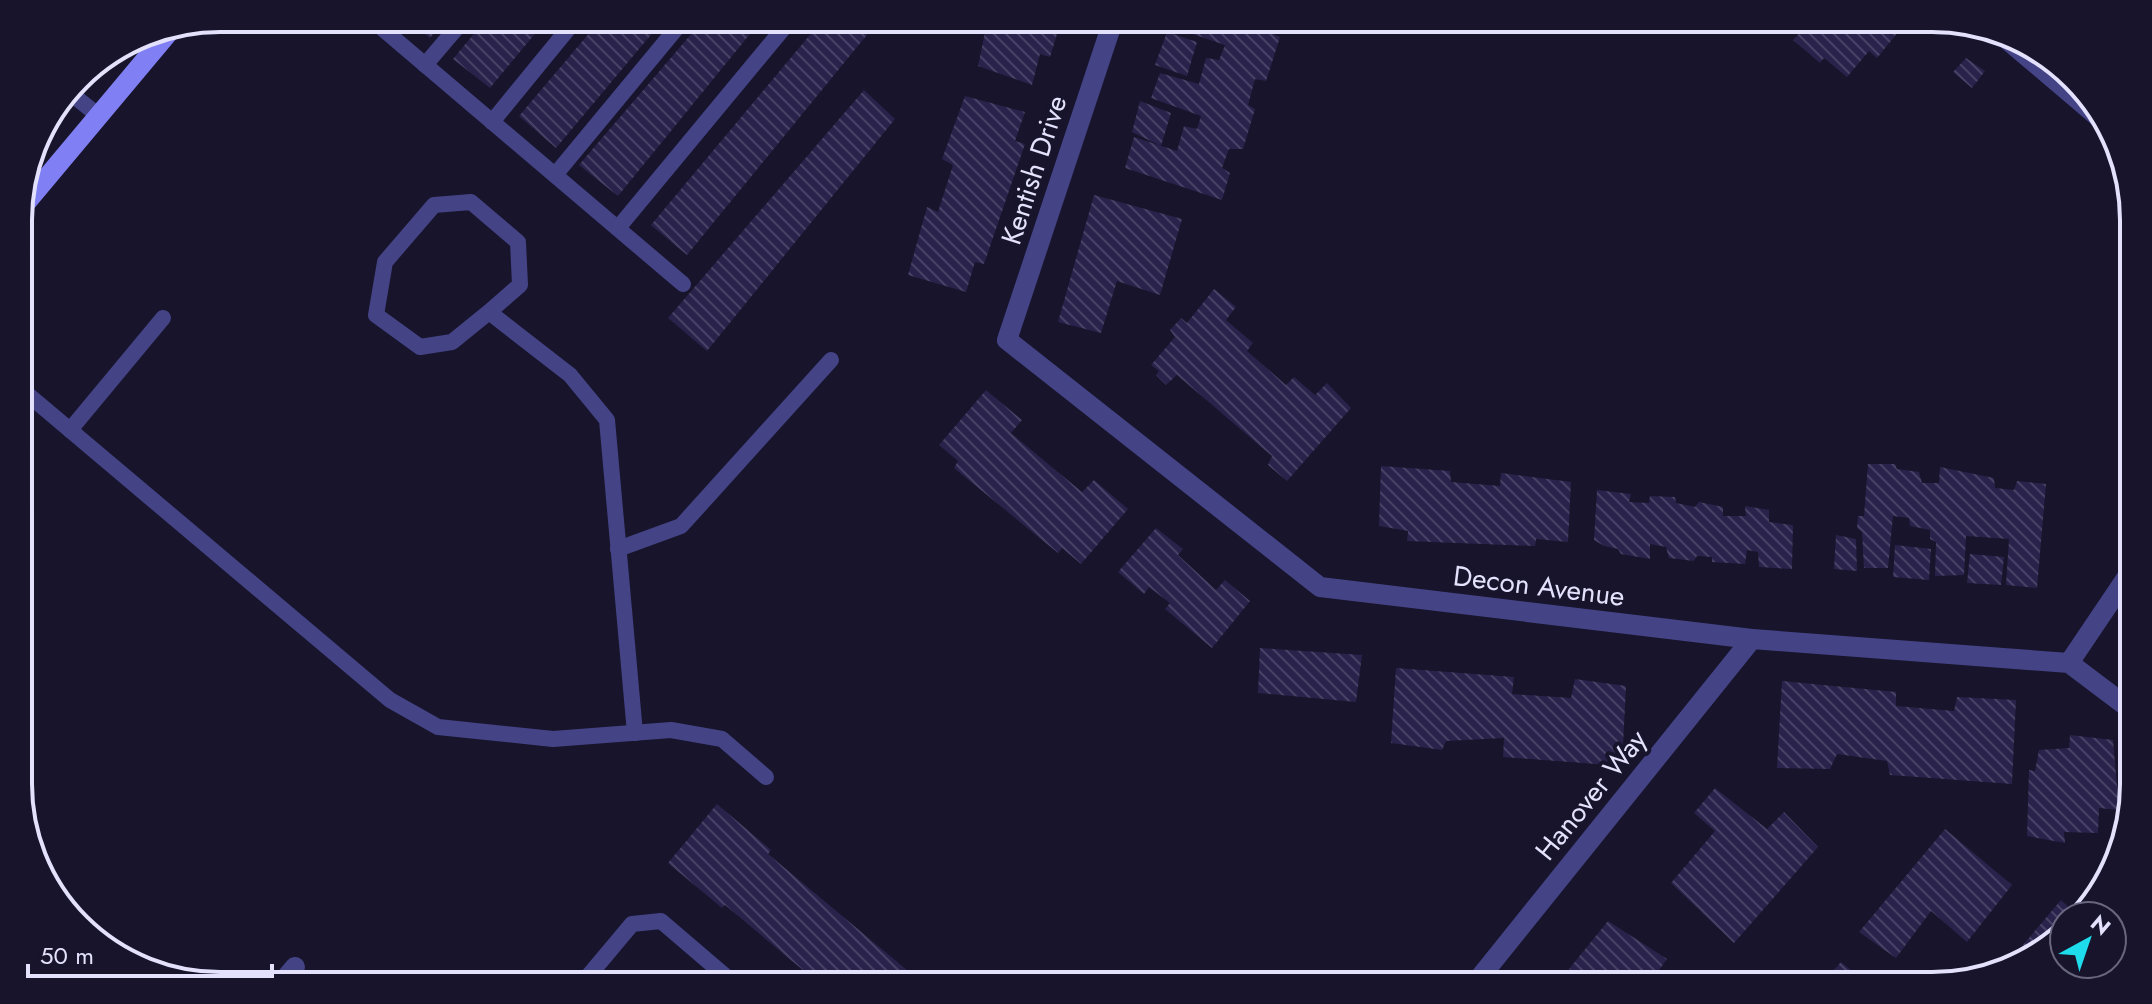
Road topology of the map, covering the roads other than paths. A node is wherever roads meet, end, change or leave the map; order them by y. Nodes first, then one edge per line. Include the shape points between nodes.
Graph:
1 (386, 32) edge
2 (453, 32) edge
3 (566, 32) edge
4 (673, 32) edge
5 (780, 32) edge
6 (1109, 32) edge
7 (161, 42) edge
8 (2036, 64) edge
9 (425, 65) junction
10 (2070, 93) edge
11 (77, 98) edge
12 (99, 116) junction
13 (492, 122) junction
14 (555, 175) junction
15 (34, 193) edge
16 (618, 228) junction
17 (683, 284) dead end
18 (489, 312) junction
19 (163, 318) dead end
20 (1007, 340) joint
21 (831, 360) dead end
22 (32, 398) edge
23 (70, 430) junction
24 (618, 549) junction
25 (2120, 587) edge
26 (1752, 639) junction
27 (2069, 663) junction
28 (2120, 701) edge
29 (635, 733) junction
30 (766, 777) dead end
31 (295, 967) dead end
32 (291, 972) edge
33 (592, 972) edge
34 (721, 972) edge
35 (1484, 972) edge

1 - 9 lane
2 - 9 lane
3 - 13 lane
4 - 14 lane
5 - 16 lane
6 - 20 street, Kentish Drive
7 - 12 main road
8 - 10 street
9 - 13 lane
11 - 12 lane
12 - 15 main road
13 - 14 lane
14 - 16 lane
16 - 17 lane
18 - 18 lane via 452,342 420,347 376,315 385,262 434,205 471,202 518,242 520,285
18 - 24 lane via 570,375 607,420
19 - 23 lane
20 - 26 street, Decon Avenue via 1320,587
21 - 24 lane via 681,526
22 - 23 lane
23 - 29 lane via 390,700 438,727 553,739
24 - 29 lane
25 - 27 street
26 - 27 street, Decon Avenue
26 - 35 street, Hanover Way
27 - 28 street
29 - 30 lane via 671,730 722,739
31 - 32 street
33 - 34 lane via 632,924 661,921

